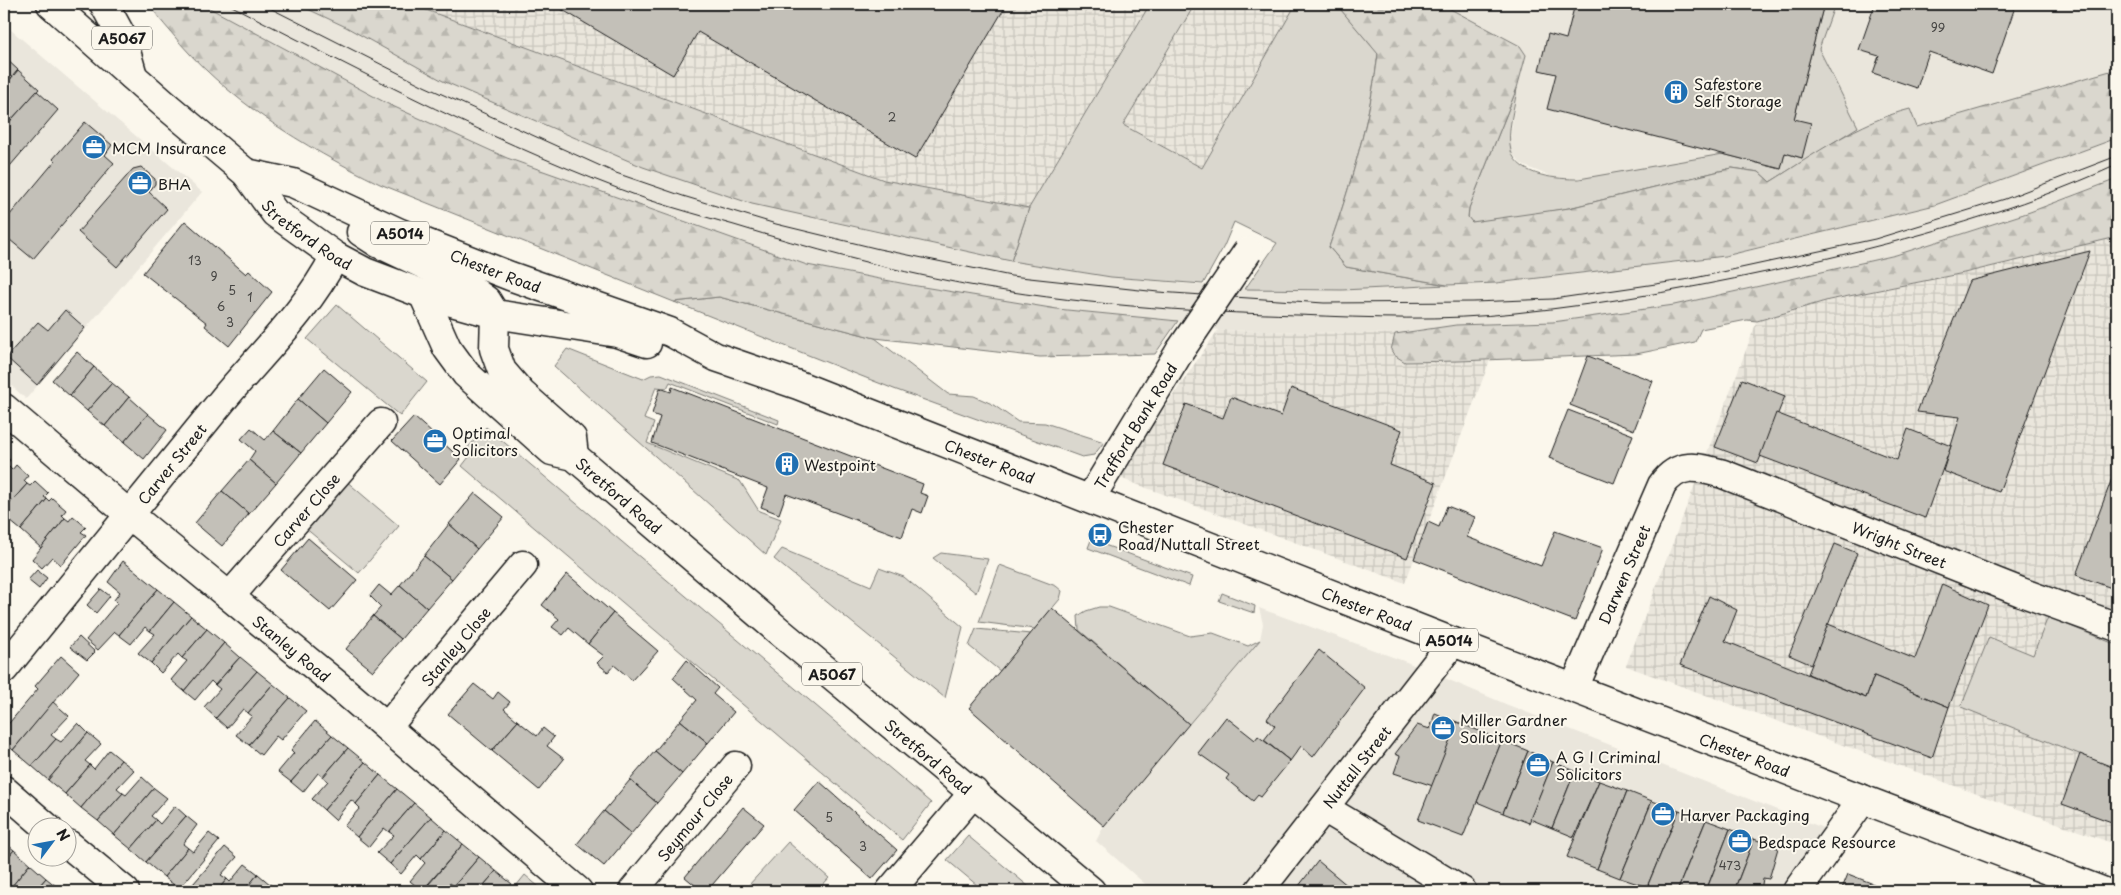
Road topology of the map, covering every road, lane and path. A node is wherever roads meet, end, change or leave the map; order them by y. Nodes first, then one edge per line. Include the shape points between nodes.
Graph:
1 (52, 4) edge
2 (104, 4) edge
3 (133, 76) junction
4 (246, 173) junction
5 (293, 183) junction
6 (1248, 252) dead end
7 (335, 256) junction
8 (423, 294) junction
9 (496, 314) junction
10 (716, 357) junction
11 (4, 408) edge
12 (381, 423) dead end
13 (574, 456) junction
14 (1681, 469) joint
15 (1090, 498) junction
16 (130, 515) junction
17 (523, 565) dead end
18 (230, 596) junction
19 (2117, 627) edge
20 (1453, 642) junction
21 (4, 669) edge
22 (1574, 688) junction
23 (387, 727) junction
24 (736, 766) dead end
25 (4, 790) edge
26 (974, 792) junction
27 (1863, 799) junction
28 (1324, 808) junction
29 (36, 818) edge
30 (78, 852) edge
31 (125, 891) edge
32 (578, 891) edge
33 (633, 891) edge
34 (890, 891) edge
35 (1091, 891) edge
36 (1259, 891) edge
37 (1462, 891) edge
38 (1797, 891) edge
39 (2102, 891) edge

1 - 3 main road, Stretford Road / A5014
2 - 3 main road, A5067 via 122,37
3 - 4 main road, Stretford Road / A5014
4 - 5 main road, Chester Road / A5014
4 - 7 main road, Stretford Road / A5014 via 275,212
5 - 9 main road via 378,244 470,287 487,301
5 - 10 main road, Chester Road / A5014 via 400,233 501,273 670,332
6 - 15 main road, Trafford Bank Road, bridge via 1180,351
7 - 8 main road, Stretford Road / A5014 via 365,272
7 - 16 main road, Carver Street via 312,296
8 - 9 main road, Chester Road / A5014
8 - 13 main road, Stretford Road via 447,348 466,374 552,451
9 - 10 main road, Chester Road / A5014 via 618,333 669,351
9 - 13 main road via 494,349 502,371 521,394 572,438
10 - 15 main road, Chester Road / A5014 via 798,385
11 - 16 main road, Stanley Road
12 - 18 main road, Carver Close
13 - 26 main road, Stretford Road / A5067
14 - 19 main road, Wright Street via 1698,467 1723,474
14 - 22 main road, Darwen Street via 1669,475 1662,485
15 - 20 main road, Chester Road / A5014
16 - 18 main road, Stanley Road
16 - 21 main road, Carver Street
17 - 23 main road, Stanley Close
18 - 23 main road, Stanley Road
20 - 22 main road, Chester Road / A5014
20 - 28 main road, Nuttall Street
22 - 27 main road, Chester Road / A5014
23 - 32 main road, Stanley Road
24 - 33 main road, Seymour Close
25 - 29 main road
26 - 34 main road
26 - 35 main road, Stretford Road / A5067
27 - 38 main road
27 - 39 main road, Chester Road / A5014
28 - 36 main road, Nuttall Street
28 - 37 main road
30 - 31 main road

